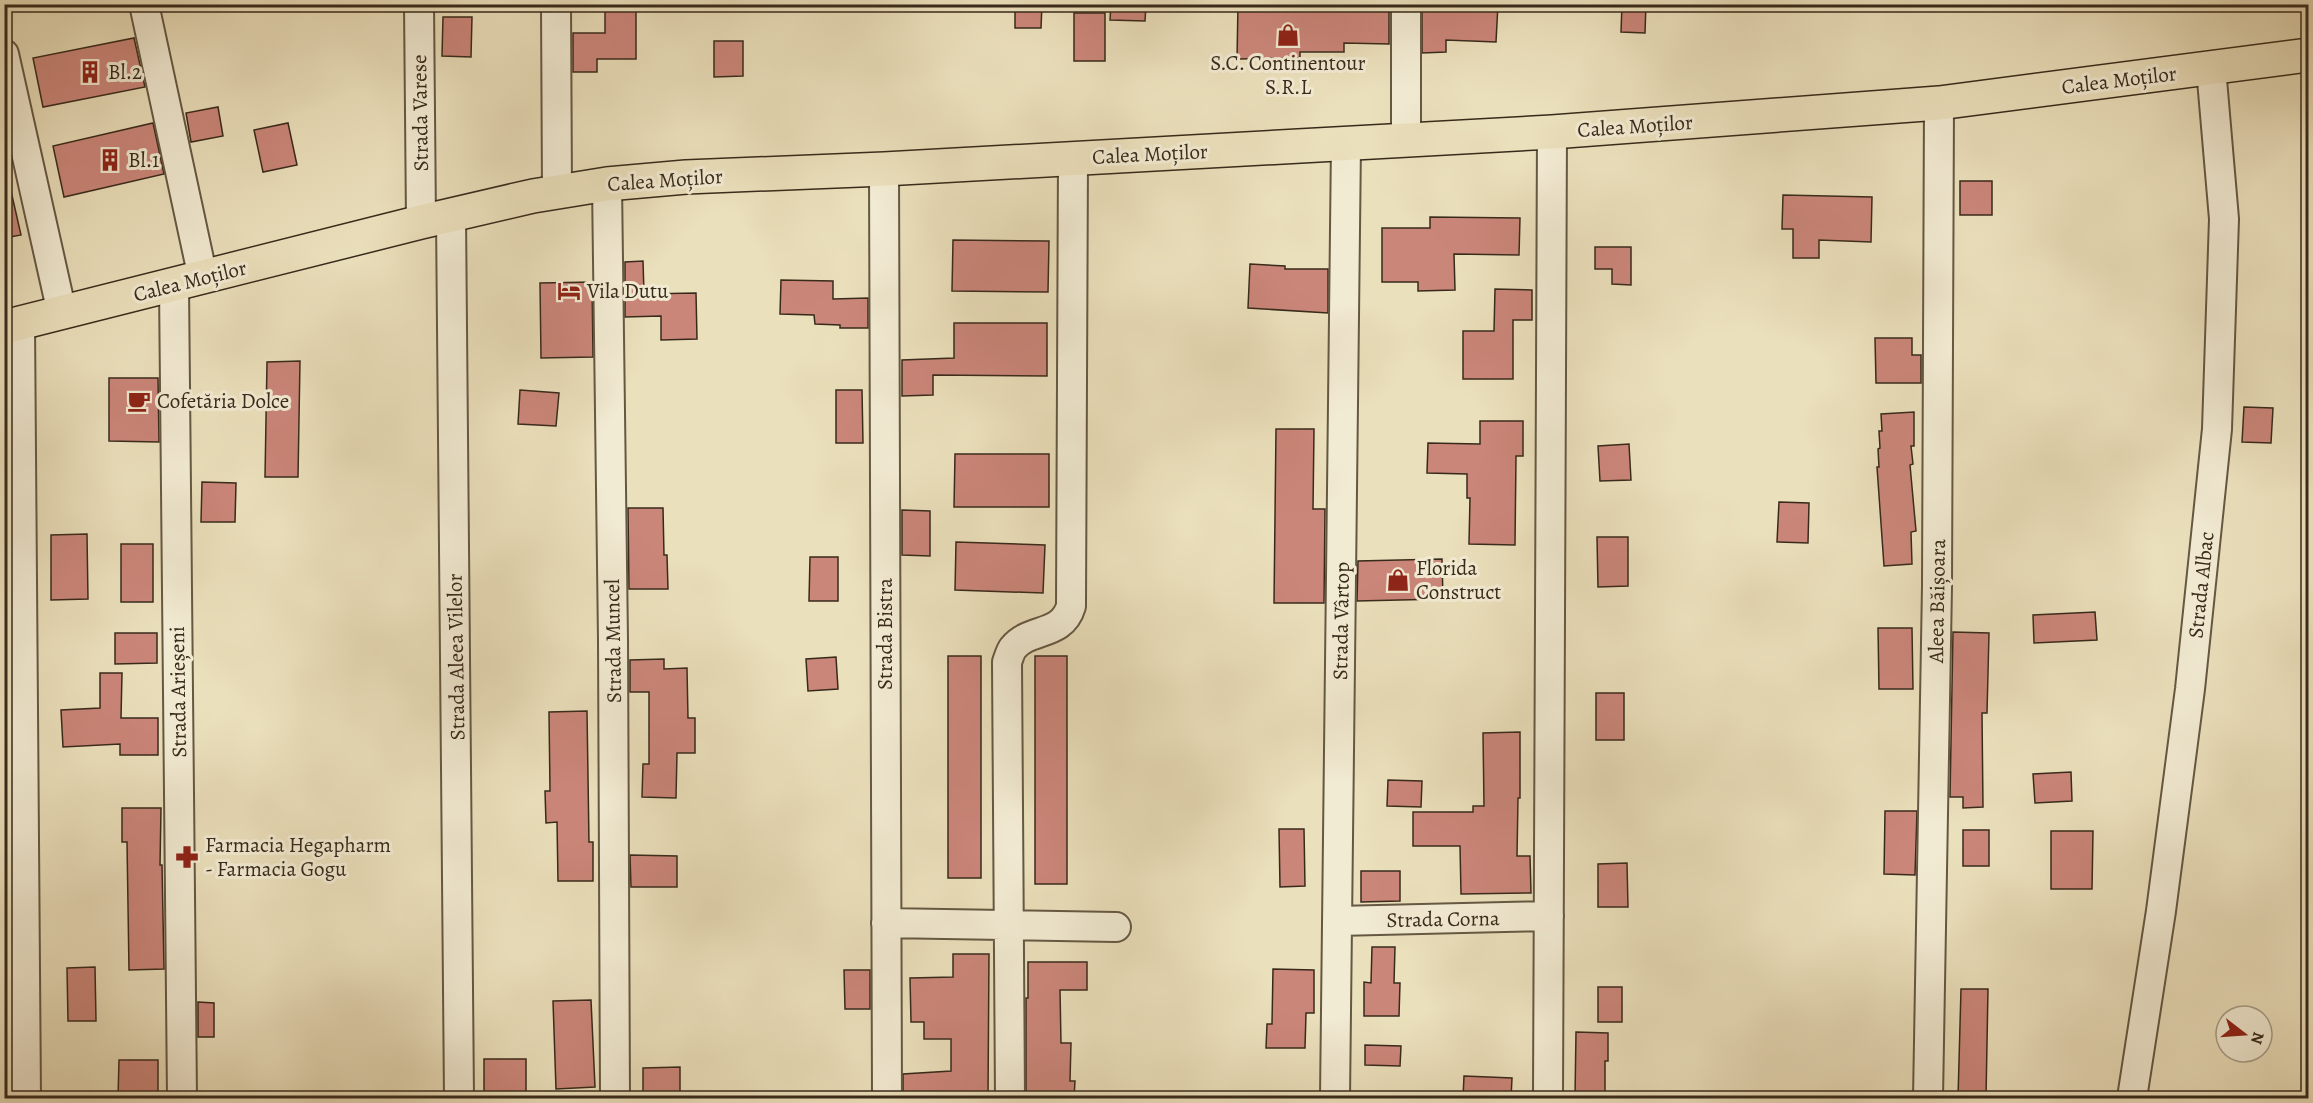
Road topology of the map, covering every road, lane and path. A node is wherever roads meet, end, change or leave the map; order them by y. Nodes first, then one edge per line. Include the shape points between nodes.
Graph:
1 (144, 4) edge
2 (419, 4) edge
3 (556, 4) edge
4 (1406, 4) edge
5 (4, 54) edge
6 (2308, 55) edge
7 (2211, 68) junction
8 (1939, 103) junction
9 (1551, 132) junction
10 (1406, 140) junction
11 (1346, 143) junction
12 (1073, 158) junction
13 (884, 168) junction
14 (607, 184) junction
15 (557, 192) junction
16 (436, 219) junction
17 (188, 282) junction
18 (62, 313) junction
19 (12, 325) edge
20 (1549, 916) junction
21 (1337, 921) junction
22 (886, 923) junction
23 (1010, 925) junction
24 (1116, 927) dead end
25 (26, 1098) edge
26 (182, 1098) edge
27 (459, 1098) edge
28 (615, 1098) edge
29 (887, 1098) edge
30 (1010, 1098) edge
31 (1335, 1098) edge
32 (1548, 1098) edge
33 (1928, 1098) edge
34 (2132, 1098) edge

1 - 17 street, Strada Arieșeni
2 - 16 street, Strada Varese
3 - 15 street
4 - 10 street
5 - 18 street
6 - 7 main road, Calea Moților
7 - 8 main road, Calea Moților
7 - 34 street, Strada Albac via 2224,219 2217,429 2190,689
8 - 9 main road, Calea Moților
8 - 33 street, Aleea Băișoara via 1937,586
9 - 10 main road, Calea Moților
9 - 20 street
10 - 11 main road, Calea Moților
11 - 12 main road, Calea Moților
11 - 21 street, Strada Vârtop
12 - 13 main road, Calea Moților
12 - 23 street via 1071,606 1067,618 1058,626 1014,647 1007,662
13 - 14 main road, Calea Moților
13 - 22 street, Strada Bistra
14 - 15 main road, Calea Moților
14 - 28 street, Strada Muncel
15 - 16 main road, Calea Moților
16 - 17 main road, Calea Moților
16 - 27 street, Strada Aleea Vilelor
17 - 18 main road, Calea Moților
17 - 26 street, Strada Arieșeni
18 - 19 main road, Calea Moților
19 - 25 street
20 - 21 street, Strada Corna
20 - 32 street
21 - 31 street, Strada Vârtop
22 - 23 street
22 - 29 street, Strada Bistra
23 - 24 street
23 - 30 street

